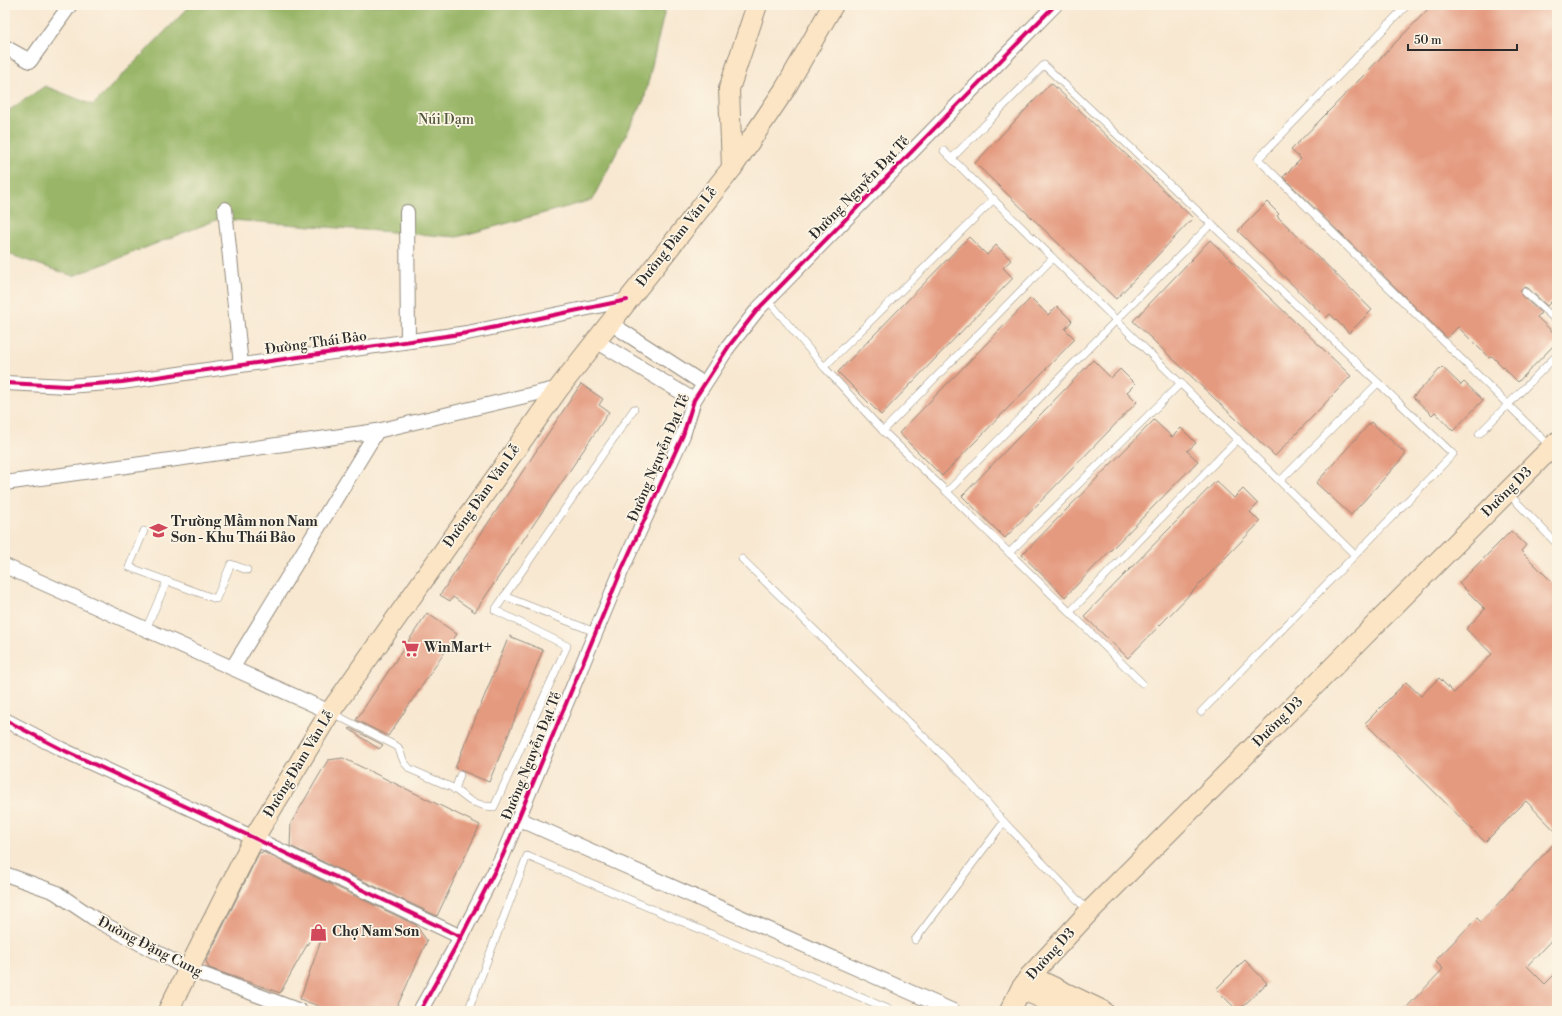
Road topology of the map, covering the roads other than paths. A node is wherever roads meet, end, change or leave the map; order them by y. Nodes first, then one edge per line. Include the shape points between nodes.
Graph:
1 (70, 5) edge
2 (757, 5) edge
3 (833, 5) edge
4 (1055, 5) edge
5 (1407, 5) edge
6 (5, 47) edge
7 (944, 151) dead end
8 (952, 158) junction
9 (732, 168) junction
10 (994, 199) junction
11 (226, 209) dead end
12 (408, 212) dead end
13 (1211, 224) junction
14 (1053, 258) junction
15 (1525, 292) dead end
16 (767, 299) junction
17 (627, 300) junction
18 (1116, 320) junction
19 (1557, 321) edge
20 (610, 323) junction
21 (408, 341) junction
22 (596, 341) junction
23 (1557, 355) edge
24 (241, 365) junction
25 (824, 367) junction
26 (1378, 382) junction
27 (5, 383) edge
28 (1181, 383) junction
29 (704, 384) junction
30 (559, 388) junction
31 (694, 400) junction
32 (1508, 406) junction
33 (634, 409) dead end
34 (883, 430) junction
35 (377, 431) junction
36 (1479, 434) dead end
37 (1238, 439) junction
38 (1554, 445) edge
39 (1280, 480) junction
40 (5, 482) edge
41 (947, 492) junction
42 (1507, 492) junction
43 (144, 531) dead end
44 (1557, 544) edge
45 (1009, 553) junction
46 (1355, 555) junction
47 (742, 559) dead end
48 (5, 566) edge
49 (247, 570) dead end
50 (167, 581) junction
51 (504, 596) junction
52 (1070, 612) junction
53 (146, 629) junction
54 (595, 632) junction
55 (233, 667) junction
56 (1142, 683) dead end
57 (330, 712) junction
58 (1201, 712) dead end
59 (5, 720) edge
60 (460, 775) dead end
61 (455, 790) junction
62 (519, 819) junction
63 (1004, 822) junction
64 (254, 838) junction
65 (5, 874) edge
66 (1089, 912) junction
67 (461, 937) junction
68 (915, 940) dead end
69 (188, 970) junction
70 (1025, 983) junction
71 (168, 1011) edge
72 (300, 1011) edge
73 (420, 1011) edge
74 (468, 1011) edge
75 (893, 1011) edge
76 (953, 1011) edge
77 (1010, 1011) edge
78 (1070, 1011) edge
79 (1103, 1011) edge

1 - 6 street via 30,61
2 - 9 main road via 729,89
3 - 9 main road, Đường Đàm Văn Lễ via 785,89
4 - 16 street, Đường Nguyễn Đạt Tế
5 - 32 lane via 1258,159
7 - 8 lane
8 - 10 lane
8 - 13 lane via 1044,65
9 - 17 main road, Đường Đàm Văn Lễ
10 - 14 lane
10 - 25 lane
11 - 24 street
12 - 21 street
13 - 18 lane
13 - 26 lane
14 - 18 lane
14 - 34 lane
15 - 19 lane
16 - 25 lane
16 - 29 street, Đường Nguyễn Đạt Tế via 729,346
17 - 20 main road, Đường Đàm Văn Lễ
17 - 21 street, Đường Thái Bảo via 467,333
18 - 28 lane
18 - 41 lane
20 - 22 main road, Đường Đàm Văn Lễ
20 - 29 street
21 - 24 street, Đường Thái Bảo
22 - 30 main road, Đường Đàm Văn Lễ
22 - 31 street
23 - 32 lane
24 - 27 street, Đường Thái Bảo via 122,382 67,386
25 - 34 lane
26 - 39 lane
26 - 46 lane via 1453,454
28 - 37 lane
28 - 45 lane
29 - 31 street, Đường Nguyễn Đạt Tế
30 - 35 street
30 - 57 main road, Đường Đàm Văn Lễ
31 - 54 street, Đường Nguyễn Đạt Tế via 683,435
32 - 36 lane
32 - 38 lane
33 - 51 lane
34 - 41 lane
35 - 40 street
35 - 55 street
37 - 39 lane
37 - 52 lane
38 - 42 main road, Đường D3
39 - 46 lane
41 - 45 lane
42 - 44 lane
42 - 66 main road, Đường D3
43 - 50 lane via 130,566
45 - 52 lane
46 - 58 lane
47 - 63 lane via 964,776
48 - 53 street
49 - 50 lane via 231,564 216,599
50 - 53 lane
51 - 54 lane
51 - 61 lane via 495,610 567,646 494,808 470,801
52 - 56 lane
53 - 55 street
54 - 62 street, Đường Nguyễn Đạt Tế
55 - 57 street
57 - 61 lane via 398,747 410,769
57 - 64 main road, Đường Đàm Văn Lễ
59 - 64 street via 61,749
60 - 61 lane
62 - 67 street, Đường Nguyễn Đạt Tế
62 - 76 street
63 - 66 lane
63 - 68 lane
64 - 67 street
64 - 69 main road, Đường Đàm Văn Lễ
65 - 69 street, Đường Đặng Cung via 55,892 98,921
66 - 70 main road, Đường D3
67 - 73 street, Đường Nguyễn Đạt Tế
69 - 71 main road, Đường Đàm Văn Lễ
69 - 72 street, Đường Đặng Cung
70 - 77 main road, Đường D3
70 - 78 main road
70 - 79 main road
74 - 75 lane via 527,856

